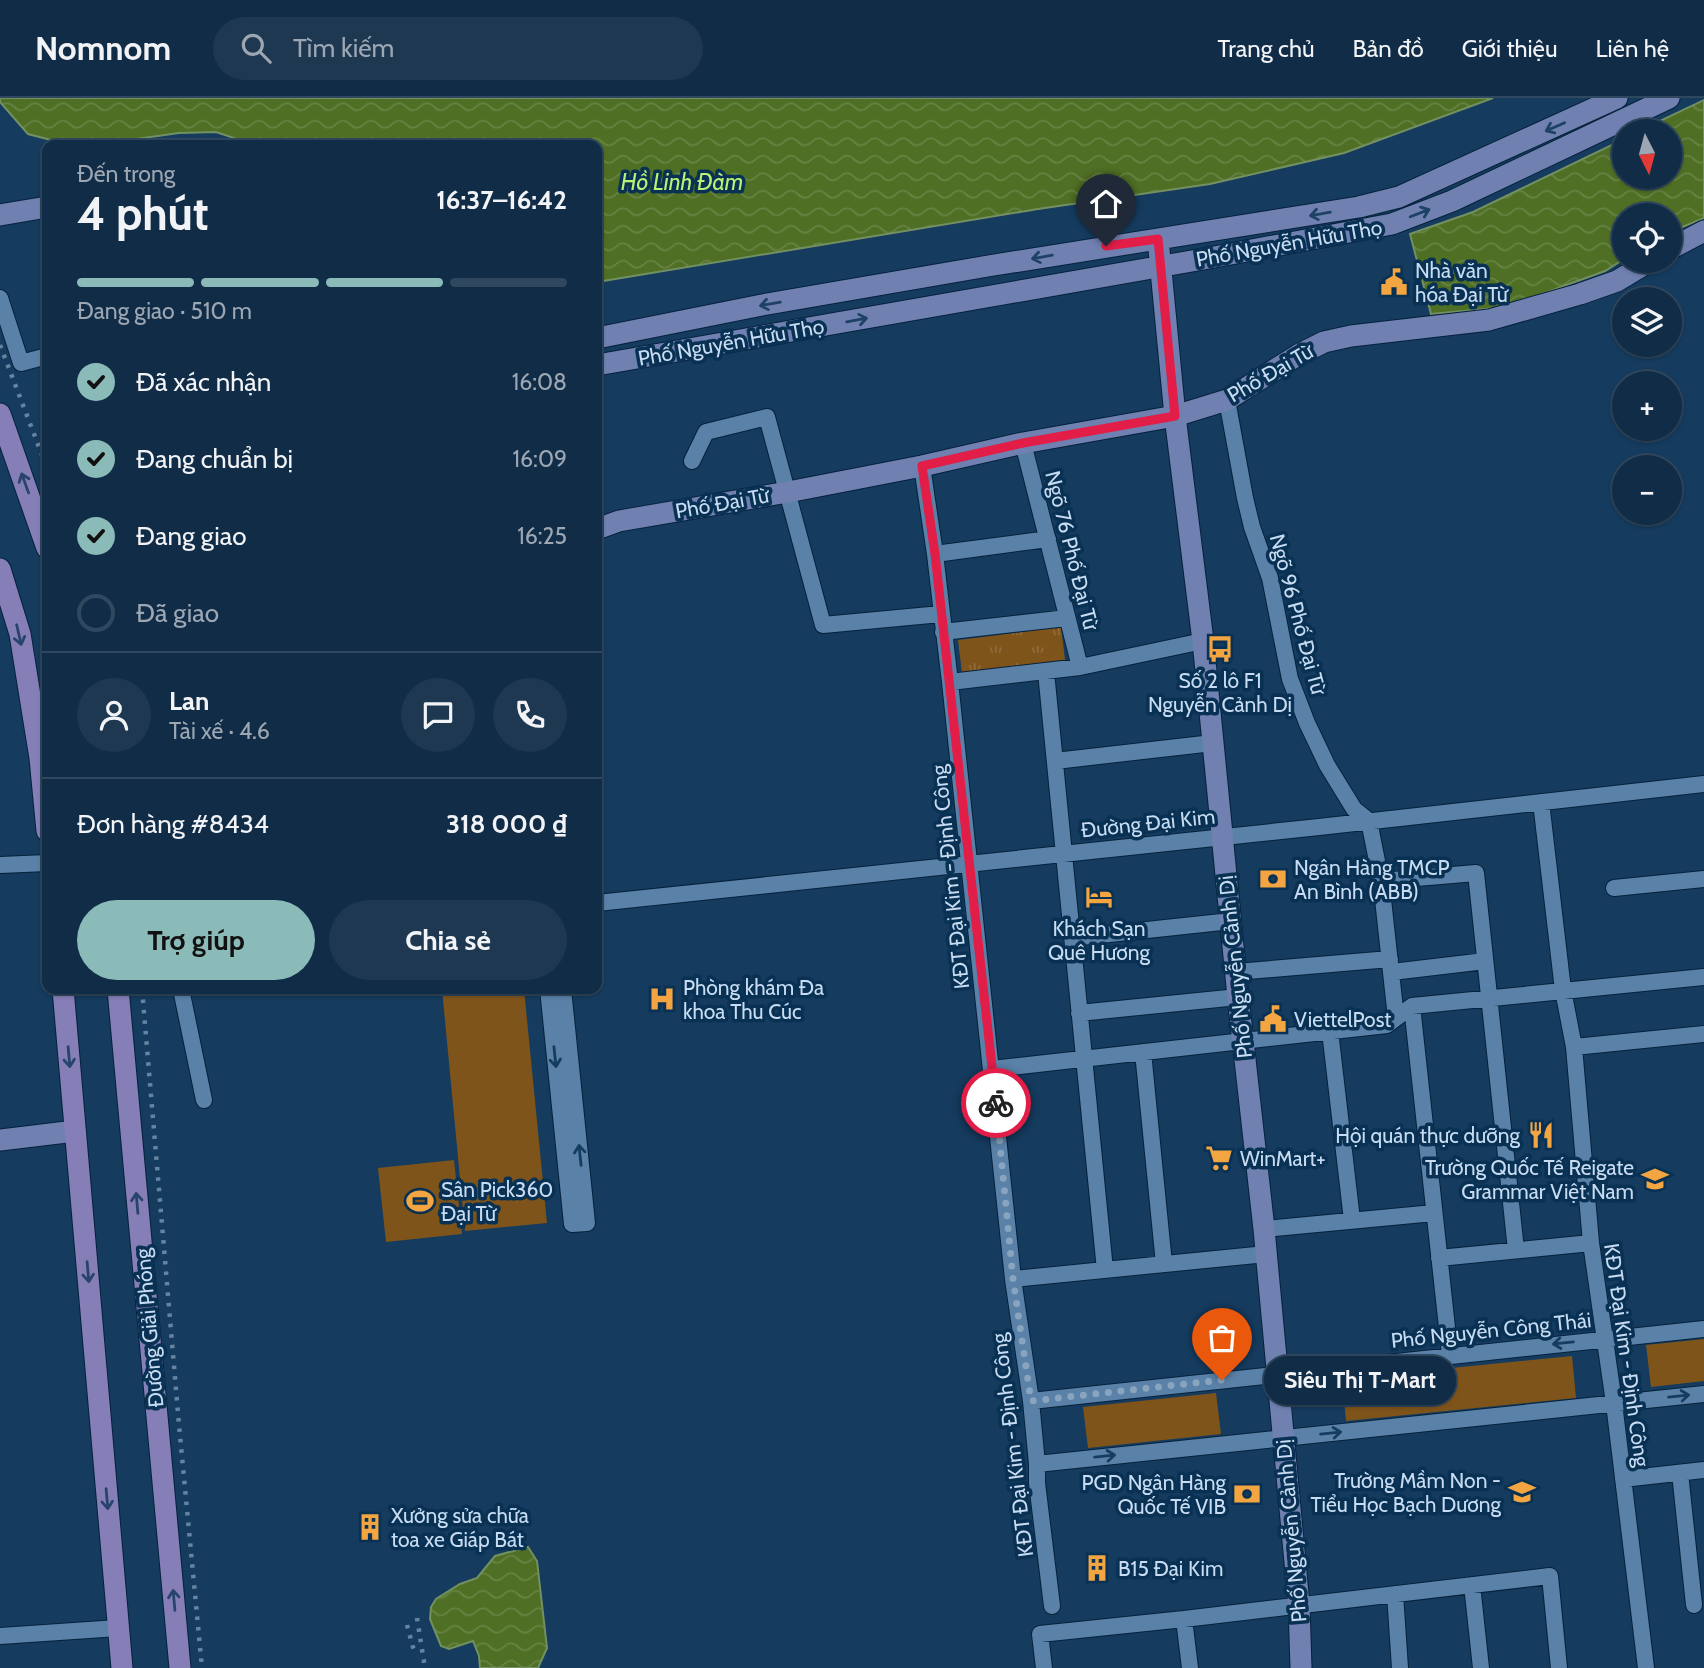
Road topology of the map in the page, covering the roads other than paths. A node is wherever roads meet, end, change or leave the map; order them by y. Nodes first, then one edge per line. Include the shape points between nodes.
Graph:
1 (1617, 98) edge
2 (1669, 98) edge
3 (42, 208) edge
4 (0, 214) edge
5 (1704, 231) edge
6 (1158, 239) junction
7 (1682, 243) edge
8 (1161, 266) junction
9 (1630, 273) edge
10 (0, 298) edge
11 (602, 337) edge
12 (42, 357) edge
13 (602, 364) edge
14 (1227, 400) junction
15 (0, 414) edge
16 (1175, 416) junction
17 (1023, 443) junction
18 (692, 461) dead end
19 (922, 466) junction
20 (788, 492) junction
21 (602, 527) edge
22 (42, 534) edge
23 (1048, 539) junction
24 (935, 554) junction
25 (0, 569) edge
26 (941, 614) junction
27 (1067, 618) junction
28 (943, 632) junction
29 (1203, 640) junction
30 (1080, 667) junction
31 (1046, 671) junction
32 (950, 682) junction
33 (1213, 743) junction
34 (1055, 761) junction
35 (42, 779) edge
36 (1704, 783) edge
37 (1541, 802) junction
38 (1369, 821) junction
39 (1222, 837) junction
40 (1065, 853) junction
41 (42, 863) edge
42 (970, 863) junction
43 (0, 865) edge
44 (1704, 879) edge
45 (1381, 881) junction
46 (1614, 888) dead end
47 (602, 902) edge
48 (1231, 921) junction
49 (1072, 938) junction
50 (1485, 961) junction
51 (1391, 965) junction
52 (1236, 972) junction
53 (1704, 977) edge
54 (1563, 990) junction
55 (63, 994) edge
56 (118, 994) edge
57 (182, 994) edge
58 (549, 994) edge
59 (563, 994) edge
60 (1238, 997) junction
61 (1489, 998) junction
62 (1412, 1006) junction
63 (1079, 1013) junction
64 (1396, 1018) junction
65 (1330, 1031) junction
66 (1704, 1034) edge
67 (1243, 1041) junction
68 (1574, 1047) junction
69 (1143, 1052) junction
70 (1084, 1059) junction
71 (992, 1069) junction
72 (204, 1100) dead end
73 (75, 1131) junction
74 (0, 1140) edge
75 (1434, 1213) junction
76 (1352, 1220) junction
77 (1264, 1229) junction
78 (1591, 1243) junction
79 (1516, 1250) junction
80 (1266, 1254) junction
81 (1439, 1258) junction
82 (1164, 1264) junction
83 (1105, 1270) junction
84 (1013, 1279) junction
85 (1704, 1329) edge
86 (1605, 1339) junction
87 (1450, 1356) junction
88 (1277, 1374) junction
89 (1704, 1394) edge
90 (1031, 1401) junction
91 (1614, 1403) junction
92 (1283, 1438) junction
93 (1037, 1464) junction
94 (1704, 1470) edge
95 (1680, 1473) junction
96 (1623, 1479) junction
97 (1472, 1585) junction
98 (1395, 1594) junction
99 (1704, 1597) edge
100 (1299, 1605) junction
101 (1052, 1606) dead end
102 (1185, 1619) junction
103 (118, 1628) junction
104 (0, 1636) edge
105 (122, 1668) edge
106 (180, 1668) edge
107 (1044, 1668) edge
108 (1190, 1668) edge
109 (1301, 1668) edge
110 (1400, 1668) edge
111 (1481, 1668) edge
112 (1559, 1668) edge
113 (1646, 1668) edge

1 -> 6 main road, Phố Nguyễn Hữu Thọ via 1399,197 1324,214
8 -> 2 main road, Phố Nguyễn Hữu Thọ via 1392,224 1452,201
3 - 4 main road
5 - 7 main road
6 - 8 main road, Phố Nguyễn Cảnh Dị
6 -> 11 main road, Phố Nguyễn Hữu Thọ
13 -> 8 main road, Phố Nguyễn Hữu Thọ
8 - 16 main road, Phố Nguyễn Cảnh Dị
9 - 14 main road, Phố Đại Từ via 1580,294 1489,320 1324,342
10 - 12 street via 21,363
14 - 16 main road, Phố Đại Từ
14 - 38 street, Ngõ 96 Phố Đại Từ via 1245,498 1270,578 1290,679 1327,765 1354,809
22 -> 15 main road
16 - 17 main road, Phố Đại Từ
16 - 29 main road, Phố Nguyễn Cảnh Dị
17 - 19 main road, Phố Đại Từ
17 - 23 street, Ngõ 76 Phố Đại Từ
18 - 20 street via 706,432 767,417
19 - 20 main road, Phố Đại Từ
19 - 24 street, KĐT Đại Kim - Định Công
20 - 21 main road, Phố Đại Từ
20 - 26 street via 823,625
23 - 24 street
23 - 27 street, Ngõ 76 Phố Đại Từ
24 - 26 street, KĐT Đại Kim - Định Công
25 -> 35 main road via 20,634
26 - 28 street, KĐT Đại Kim - Định Công
27 - 28 street
27 - 30 street, Ngõ 76 Phố Đại Từ
28 - 32 street, KĐT Đại Kim - Định Công
29 - 30 street
29 - 33 main road, Phố Nguyễn Cảnh Dị
30 - 31 street
31 - 32 street
31 - 34 street
32 - 42 street, KĐT Đại Kim - Định Công
33 - 34 street
33 - 39 main road, Phố Nguyễn Cảnh Dị
34 - 40 street
36 - 37 street, Đường Đại Kim
37 - 38 street, Đường Đại Kim
37 - 54 street, KĐT Đại Kim - Định Công
38 - 39 street, Đường Đại Kim
38 - 45 street
39 - 40 street, Đường Đại Kim
39 - 48 main road, Phố Nguyễn Cảnh Dị
40 - 42 street, Đường Đại Kim
40 - 49 street
41 - 43 street
42 - 47 street, Đường Đại Kim
42 - 71 street, KĐT Đại Kim - Định Công
44 - 46 street
45 - 50 street via 1476,873
45 - 51 street
48 - 49 street
48 - 52 main road, Phố Nguyễn Cảnh Dị
49 - 63 street
50 - 51 street
50 - 61 street
51 - 52 street
51 - 64 street
52 - 60 main road, Phố Nguyễn Cảnh Dị
53 - 54 street
54 - 61 street
54 - 68 street, KĐT Đại Kim - Định Công
55 -> 73 main road
106 -> 56 main road, Đường Giải Phóng
57 - 72 street
58 -> 59 street via 580,1224
60 - 63 street
60 - 67 main road, Phố Nguyễn Cảnh Dị
61 - 62 street
61 - 79 street
62 - 64 street
62 - 75 street
63 - 70 street
64 - 65 street via 1387,1025
65 - 67 street
65 - 76 street
66 - 68 street
67 - 69 street
67 - 77 main road, Phố Nguyễn Cảnh Dị
68 - 78 street, KĐT Đại Kim - Định Công
69 - 70 street
69 - 82 street
70 - 71 street
70 - 83 street
71 - 84 street, KĐT Đại Kim - Định Công
73 - 74 main road
73 -> 103 main road
75 - 76 street
75 - 81 street
76 - 77 street
77 - 80 main road, Phố Nguyễn Cảnh Dị
78 - 79 street
78 - 86 street, KĐT Đại Kim - Định Công
79 - 81 street
80 - 82 street
80 - 88 main road, Phố Nguyễn Cảnh Dị
81 - 87 street
82 - 83 street
83 - 84 street
84 - 90 street, KĐT Đại Kim - Định Công
85 - 86 street, Phố Nguyễn Công Thái
86 -> 87 street, Phố Nguyễn Công Thái
86 - 91 street, KĐT Đại Kim - Định Công
87 - 88 street, Phố Nguyễn Công Thái
88 - 90 street, Phố Nguyễn Công Thái
88 - 92 main road, Phố Nguyễn Cảnh Dị
91 -> 89 street
90 - 93 street, KĐT Đại Kim - Định Công
92 -> 91 street
91 - 96 street, KĐT Đại Kim - Định Công
93 -> 92 street
92 - 100 main road, Phố Nguyễn Cảnh Dị
93 - 101 street, KĐT Đại Kim - Định Công
94 - 95 street
95 - 96 street
95 - 99 street, KĐT Đại Kim - Định Công via 1694,1605
96 - 113 street, KĐT Đại Kim - Định Công
97 - 98 street
97 - 111 street
97 - 112 street via 1550,1576
98 - 100 street
98 - 110 street
100 - 102 street
100 - 109 main road, Phố Nguyễn Cảnh Dị
102 - 107 street via 1040,1634
102 - 108 street
103 - 104 street
103 - 105 main road

